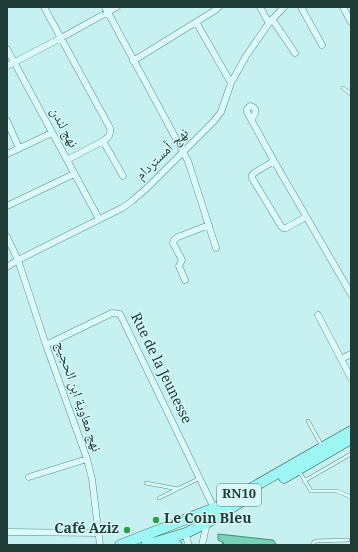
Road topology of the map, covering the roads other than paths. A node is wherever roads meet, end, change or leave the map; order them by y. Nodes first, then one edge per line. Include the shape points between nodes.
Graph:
1 (44, 7) edge
2 (117, 7) edge
3 (260, 7) edge
4 (284, 7) edge
5 (301, 7) edge
6 (343, 7) edge
7 (215, 8) edge
8 (106, 10) edge
9 (349, 14) edge
10 (270, 21) junction
11 (196, 22) junction
12 (351, 22) edge
13 (61, 38) junction
14 (322, 45) dead end
15 (7, 49) edge
16 (295, 54) dead end
17 (133, 61) junction
18 (14, 62) junction
19 (7, 66) edge
20 (231, 83) junction
21 (343, 88) dead end
22 (351, 94) edge
23 (251, 119) dead end
24 (7, 121) edge
25 (52, 133) junction
26 (103, 141) junction
27 (19, 148) junction
28 (184, 152) junction
29 (7, 154) edge
30 (67, 160) junction
31 (274, 161) junction
32 (74, 174) junction
33 (124, 176) dead end
34 (7, 206) edge
35 (306, 217) junction
36 (99, 219) junction
37 (209, 225) junction
38 (7, 237) edge
39 (216, 248) dead end
40 (18, 260) junction
41 (7, 267) edge
42 (185, 280) dead end
43 (351, 294) edge
44 (318, 315) dead end
45 (46, 346) junction
46 (351, 354) edge
47 (341, 359) junction
48 (351, 378) edge
49 (308, 421) dead end
50 (351, 431) edge
51 (351, 439) edge
52 (323, 447) junction
53 (351, 454) edge
54 (86, 459) junction
55 (298, 469) junction
56 (29, 477) dead end
57 (200, 478) junction
58 (304, 480) junction
59 (146, 483) dead end
60 (178, 488) junction
61 (351, 497) edge
62 (159, 498) dead end
63 (214, 508) junction
64 (210, 521) junction
65 (7, 532) edge
66 (99, 533) junction
67 (186, 533) junction
68 (348, 540) dead end
69 (150, 544) edge
70 (100, 545) edge
71 (120, 545) edge
72 (177, 545) edge
73 (189, 545) edge
74 (202, 545) edge
75 (312, 545) edge

1 - 13 street
2 - 8 street
3 - 10 street
4 - 10 street, نهج أمستردام
5 - 14 street
6 - 9 street
7 - 11 street
8 - 13 street
8 - 17 street
9 - 12 street
10 - 16 street
10 - 20 street, نهج أمستردام
11 - 17 street
11 - 20 street
13 - 18 street
13 - 26 street via 110,128 109,137
15 - 18 street, نهج لندن
17 - 28 street
18 - 19 street
18 - 25 street, نهج لندن
20 - 28 street, نهج أمستردام via 219,116
21 - 22 lane
23 - 31 street
24 - 27 street
25 - 27 street
25 - 30 street, نهج لندن
26 - 30 street
26 - 33 street
27 - 29 street
28 - 36 street, نهج أمستردام via 132,202
28 - 37 street
30 - 32 street, نهج لندن
31 - 35 street
31 - 35 street via 254,173 252,178 281,226 286,228
32 - 34 street
32 - 36 street, نهج لندن
35 - 43 street
36 - 40 street, نهج أمستردام
37 - 39 street
37 - 42 street via 174,240 173,243 182,258 179,266
38 - 40 street, نهج معاوية ابن الحجيج
40 - 41 street, نهج أمستردام
40 - 45 street, نهج معاوية ابن الحجيج
44 - 47 street
45 - 54 street, نهج معاوية ابن الحجيج
45 - 57 street, Rue de la Jeunesse via 112,313 120,314
46 - 47 street
47 - 48 street
49 - 52 lane
50 - 52 main road, RN10
51 - 55 main road, RN10
52 - 63 main road, RN10
53 - 58 lane
54 - 56 street
54 - 66 street, نهج معاوية ابن الحجيج via 92,479
55 - 58 lane
55 - 64 main road, RN10
57 - 60 lane
57 - 63 street, Rue de la Jeunesse
58 - 61 lane via 311,491 337,491
59 - 60 lane
60 - 62 lane
63 - 67 main road via 199,518
63 - 71 main road, RN10
64 - 67 main road, RN10
64 - 74 street
65 - 66 street
66 - 70 street, نهج معاوية ابن الحجيج
67 - 69 main road, RN10
67 - 73 street
68 - 75 lane via 316,540
69 - 72 main road via 164,542

